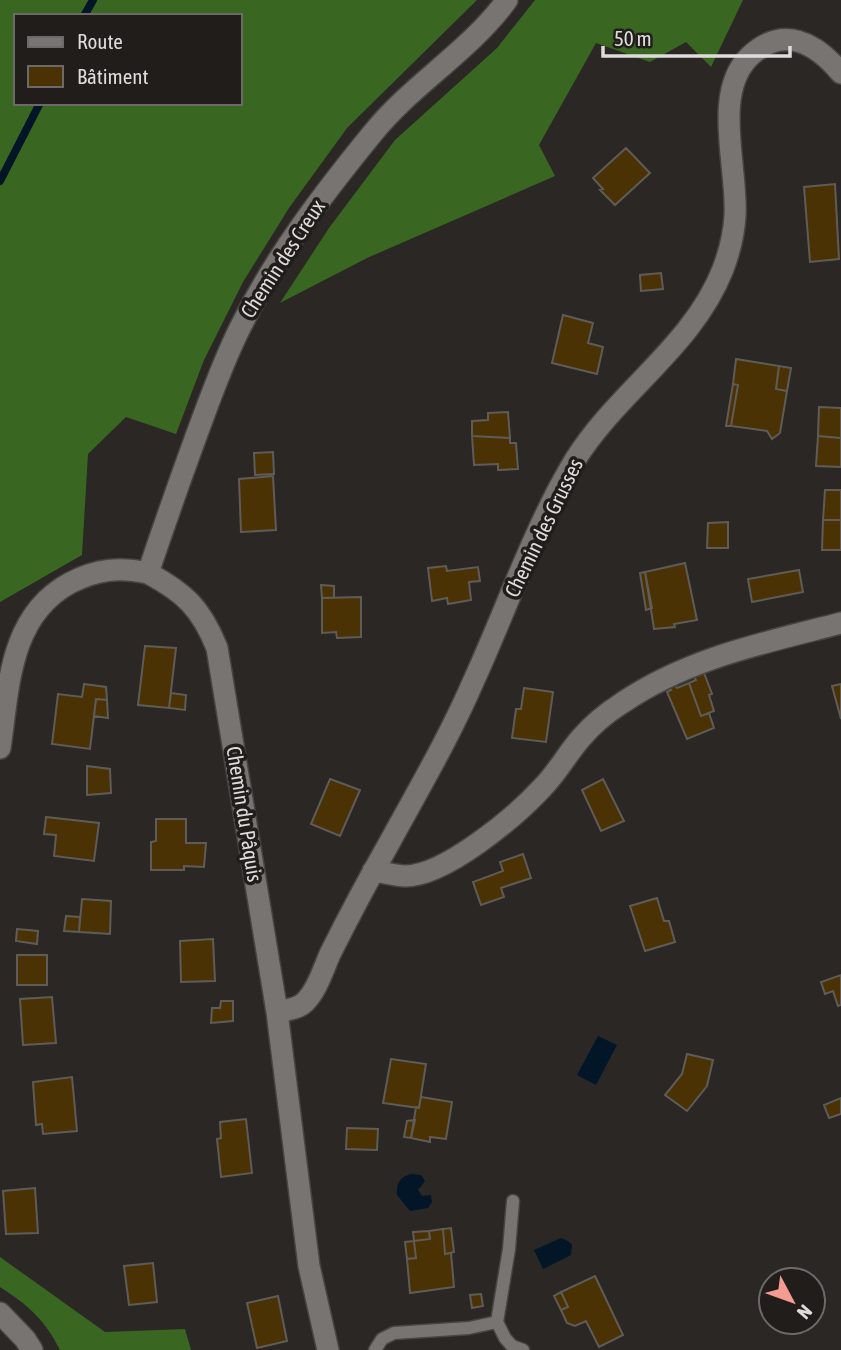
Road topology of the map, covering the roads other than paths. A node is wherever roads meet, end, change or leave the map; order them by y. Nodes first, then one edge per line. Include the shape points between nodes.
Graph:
1 (507, 0) edge
2 (841, 73) edge
3 (148, 573) junction
4 (841, 624) edge
5 (0, 748) edge
6 (373, 871) junction
7 (277, 1012) junction
8 (513, 1201) dead end
9 (0, 1313) edge
10 (497, 1322) junction
11 (32, 1350) edge
12 (328, 1350) edge
13 (374, 1350) edge
14 (523, 1350) edge

1 - 3 street, Chemin des Creux via 466,46 374,131 315,206 264,283 216,384
2 - 6 street, Chemin des Grusses via 826,55 797,40 776,41 761,48 738,72 729,106 735,217 723,268 699,315 611,411 568,471 473,684
3 - 5 street, Chemin du Pâquis via 108,568 84,576 44,602 27,623 10,670
3 - 7 street, Chemin du Pâquis via 189,600 217,648
4 - 6 street via 705,659 656,683 582,736 543,788 454,858 406,876
6 - 7 street, Chemin des Grusses via 312,994 302,1005
7 - 12 street, Chemin du Pâquis via 307,1253
8 - 10 lane
9 - 11 street
10 - 13 lane via 394,1333
10 - 14 lane via 512,1346

